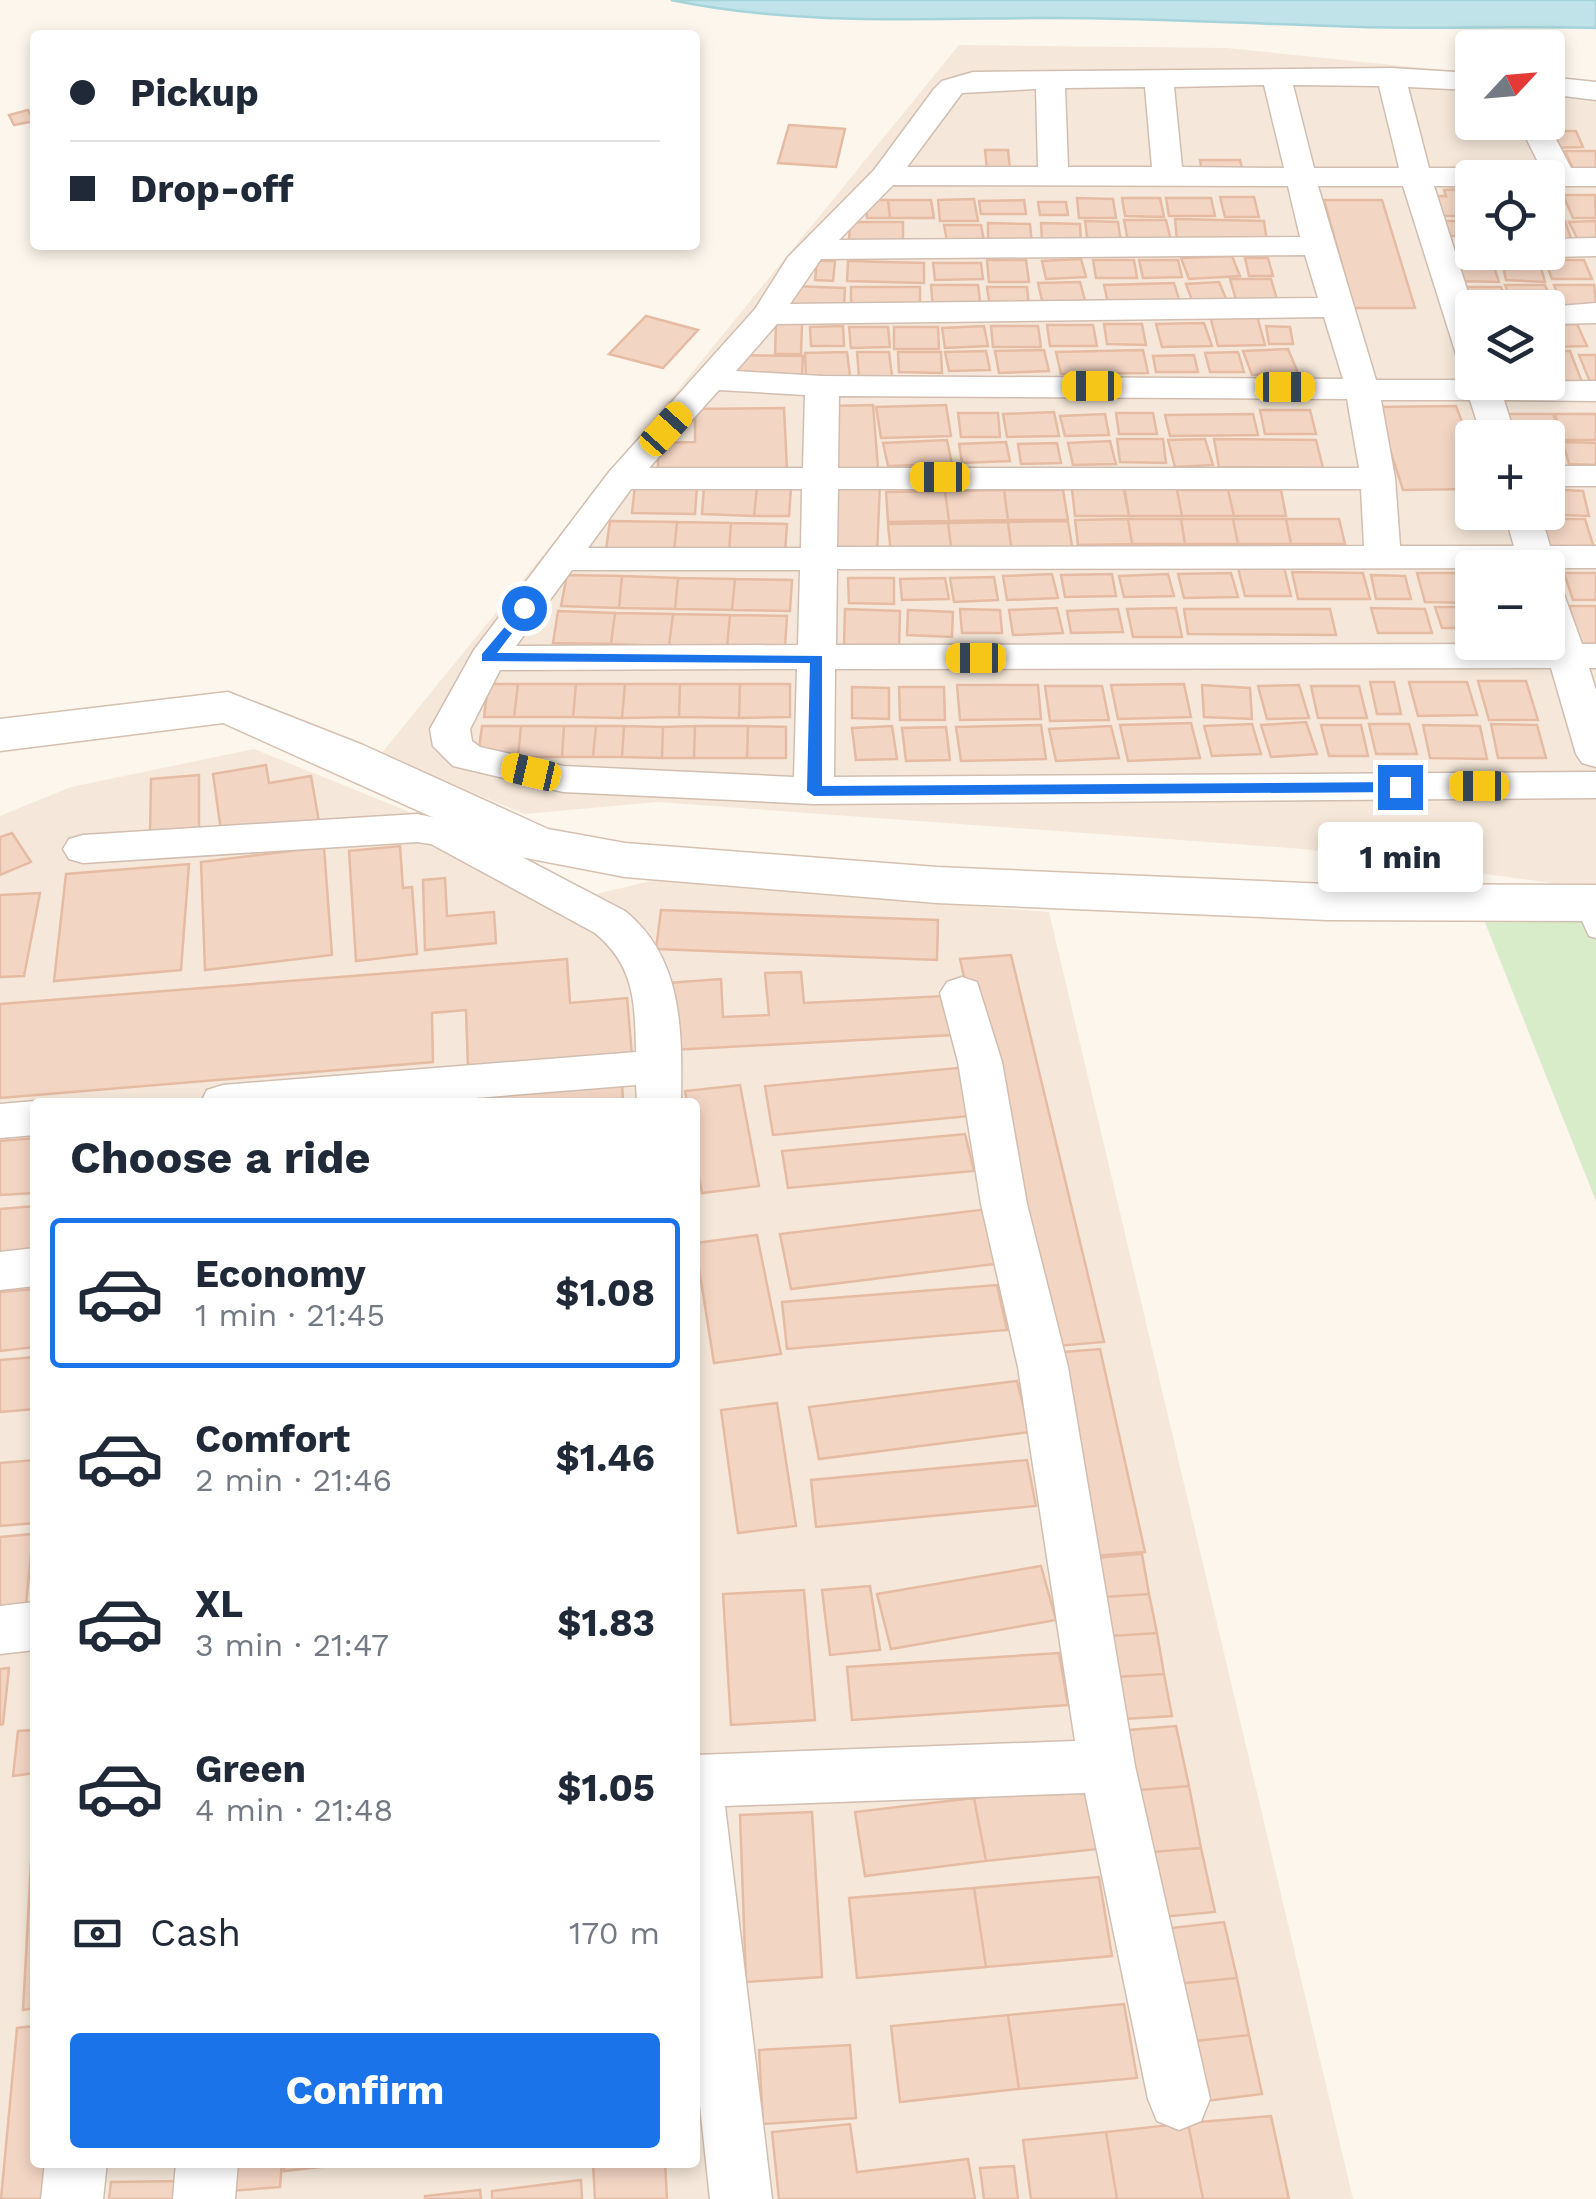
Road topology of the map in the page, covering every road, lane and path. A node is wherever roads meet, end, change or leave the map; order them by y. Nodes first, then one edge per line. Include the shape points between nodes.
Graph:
1 (1391, 77) junction
2 (1159, 79) junction
3 (1276, 79) junction
4 (1050, 80) junction
5 (1455, 81) edge
6 (1565, 87) edge
7 (1596, 90) edge
8 (885, 176) junction
9 (1418, 177) junction
10 (1455, 177) edge
11 (1565, 177) edge
12 (1596, 177) edge
13 (1053, 178) junction
14 (1168, 178) junction
15 (1300, 180) junction
16 (1318, 246) junction
17 (1596, 247) edge
18 (1439, 248) junction
19 (1455, 248) edge
20 (1565, 248) edge
21 (813, 250) junction
22 (1456, 290) edge
23 (1340, 307) junction
24 (1596, 313) edge
25 (768, 314) junction
26 (1565, 314) edge
27 (711, 379) junction
28 (822, 386) junction
29 (1362, 387) junction
30 (1455, 387) edge
31 (1565, 390) edge
32 (1596, 391) edge
33 (1565, 476) edge
34 (1596, 476) edge
35 (820, 477) junction
36 (1378, 478) junction
37 (621, 479) junction
38 (1383, 557) junction
39 (1596, 557) edge
40 (818, 558) junction
41 (561, 559) junction
42 (1455, 559) edge
43 (1565, 560) edge
44 (1565, 624) edge
45 (1583, 656) edge
46 (487, 658) junction
47 (817, 659) junction
48 (0, 735) edge
49 (1596, 754) edge
50 (1596, 785) edge
51 (814, 791) junction
52 (83, 849) dead end
53 (1592, 912) edge
54 (962, 993) dead end
55 (658, 1085) edge
56 (325, 1098) edge
57 (30, 1118) edge
58 (0, 1121) edge
59 (30, 1268) edge
60 (0, 1271) edge
61 (30, 1627) edge
62 (0, 1630) edge
63 (1107, 1766) junction
64 (700, 1782) edge
65 (700, 1834) edge
66 (1179, 2099) dead end
67 (75, 2168) edge
68 (207, 2168) edge
69 (72, 2199) edge
70 (204, 2199) edge
71 (742, 2199) edge

1 - 3 street
1 - 5 street
1 - 9 street
2 - 3 street
2 - 4 street
2 - 14 street
3 - 15 street
4 - 8 street via 952,86
4 - 13 street
6 - 7 street
8 - 13 street
8 - 21 street
9 - 10 street
9 - 15 street
9 - 18 street
11 - 12 street
13 - 14 street
14 - 15 street
15 - 16 street
16 - 21 street
16 - 23 street
17 - 20 street
18 - 19 street
18 - 22 street
21 - 25 street
23 - 25 street
23 - 29 street
24 - 26 street
25 - 27 street
27 - 28 street
27 - 37 street
28 - 29 street
28 - 35 street
29 - 30 street
29 - 36 street
31 - 32 street
33 - 34 street
35 - 36 street
35 - 37 street
35 - 40 street
36 - 38 street
37 - 41 street
38 - 40 street
38 - 42 street
39 - 43 street
40 - 41 street
40 - 47 street
41 - 46 street
44 - 45 street
45 - 47 street
45 - 49 street
46 - 47 street
46 - 51 street via 450,729 453,746 468,757 563,779
47 - 51 street
48 - 53 street via 228,707 539,845 625,860 938,885
50 - 51 street
52 - 55 street via 417,828 441,832 629,933 653,978
54 - 63 street via 1044,1367
55 - 56 street
57 - 58 street
59 - 60 street
61 - 62 street
63 - 64 street
63 - 66 street
65 - 71 street
67 - 69 street
68 - 70 street

